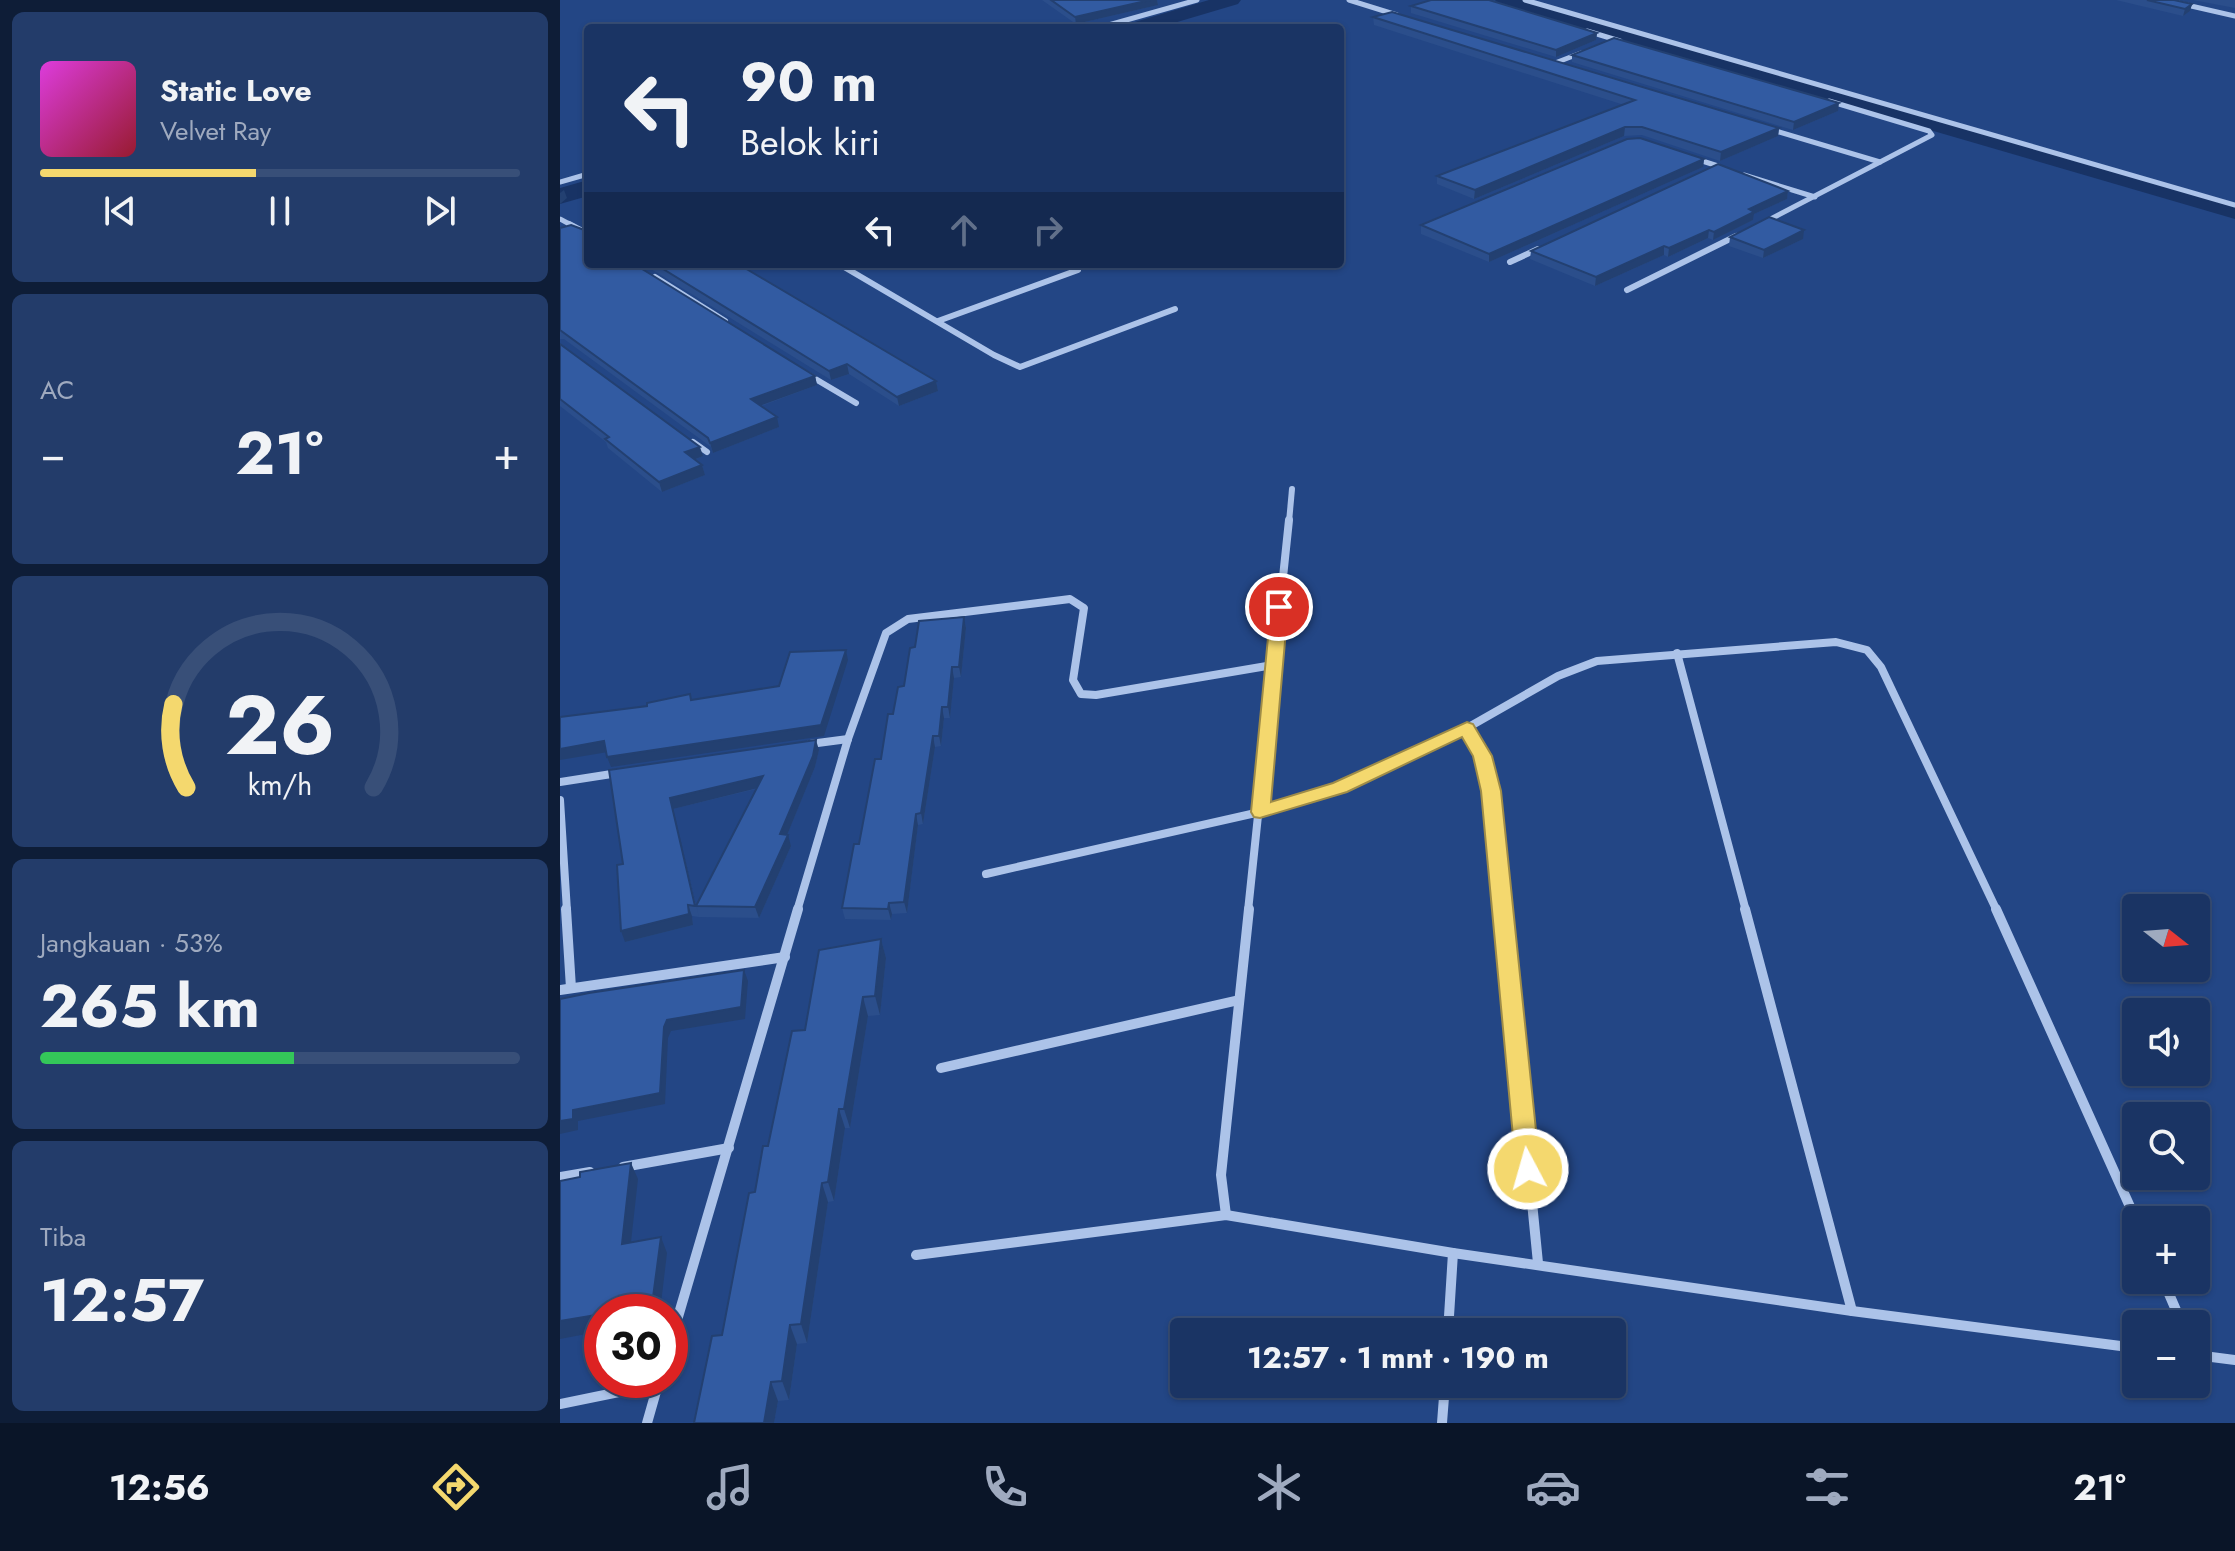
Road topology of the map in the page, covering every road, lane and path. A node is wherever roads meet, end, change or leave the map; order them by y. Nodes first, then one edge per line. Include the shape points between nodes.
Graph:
1 (1197, 0) edge
2 (1349, 0) edge
3 (1525, 0) edge
4 (2165, 0) edge
5 (2234, 16) edge
6 (1408, 18) edge
7 (1112, 24) edge
8 (1580, 30) edge
9 (1615, 39) junction
10 (1629, 43) edge
11 (1603, 44) edge
12 (1591, 49) edge
13 (1540, 59) edge
14 (1555, 63) junction
15 (1568, 68) edge
16 (1816, 97) edge
17 (1763, 127) edge
18 (1692, 158) edge
19 (1880, 162) junction
20 (1718, 166) junction
21 (1704, 173) edge
22 (584, 175) edge
23 (560, 182) edge
24 (1815, 197) junction
25 (2235, 205) edge
26 (560, 219) edge
27 (1761, 224) edge
28 (1748, 230) edge
29 (584, 232) edge
30 (1552, 243) edge
31 (1510, 262) dead end
32 (846, 268) edge
33 (1078, 270) dead end
34 (648, 273) edge
35 (1627, 290) dead end
36 (1175, 309) dead end
37 (938, 321) junction
38 (733, 326) edge
39 (795, 367) edge
40 (856, 403) dead end
41 (683, 435) edge
42 (707, 452) edge
43 (1292, 489) dead end
44 (1677, 653) junction
45 (1273, 665) junction
46 (1467, 728) junction
47 (848, 739) junction
48 (803, 745) edge
49 (636, 770) edge
50 (560, 782) edge
51 (560, 800) edge
52 (1260, 812) junction
53 (986, 874) dead end
54 (785, 957) junction
55 (565, 989) edge
56 (1239, 1000) junction
57 (941, 1068) dead end
58 (729, 1148) junction
59 (560, 1177) edge
60 (2130, 1206) edge
61 (1226, 1215) junction
62 (1453, 1253) junction
63 (916, 1255) dead end
64 (1538, 1263) junction
65 (685, 1294) edge
66 (1852, 1311) junction
67 (1449, 1318) edge
68 (2122, 1346) edge
69 (2210, 1357) edge
70 (2235, 1360) edge
71 (587, 1398) edge
72 (654, 1398) edge
73 (1444, 1398) edge
74 (560, 1404) edge
75 (647, 1423) edge
76 (1442, 1423) edge

1 - 7 street
2 - 6 street
3 - 25 street
4 - 5 street
8 - 9 street
9 - 10 street
9 - 11 street
12 - 14 street
13 - 14 street
14 - 15 street
16 - 19 street via 1932,133
17 - 19 street
18 - 20 street
19 - 24 street
20 - 21 street
20 - 24 street
22 - 23 street
24 - 27 street
26 - 29 street
28 - 35 street
30 - 31 street
32 - 37 street
33 - 37 street
34 - 38 street
36 - 37 street via 1020,367
39 - 40 street
41 - 42 street
43 - 45 street
44 - 46 street via 1580,666
44 - 60 street via 1836,642 1851,643 1876,656 1987,886
44 - 66 street
45 - 47 street via 1081,694 1073,680 1084,608 1078,601 1058,599 908,619 886,633
45 - 52 street
46 - 52 street via 1340,788
46 - 64 street via 1482,756 1491,791
47 - 48 street
47 - 54 street
49 - 50 street
51 - 55 street
52 - 53 street
52 - 56 street
54 - 55 street
54 - 58 street
56 - 57 street
56 - 61 street via 1221,1175
58 - 59 street
58 - 65 street
61 - 62 street
61 - 63 street
62 - 64 street
62 - 67 street
64 - 66 street
66 - 68 street
69 - 70 street
71 - 74 street
72 - 75 street
73 - 76 street

